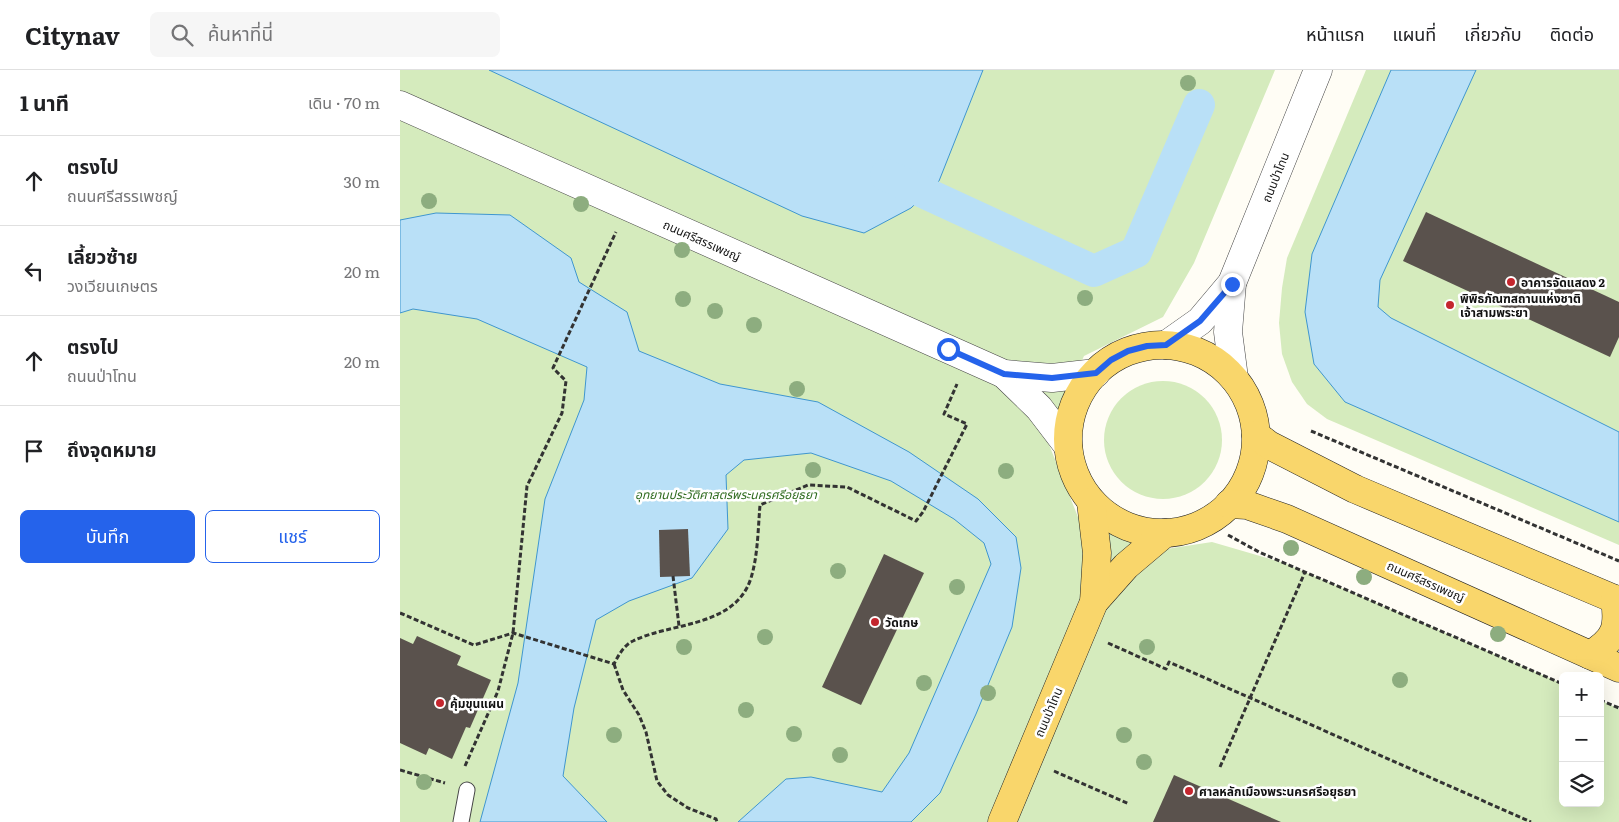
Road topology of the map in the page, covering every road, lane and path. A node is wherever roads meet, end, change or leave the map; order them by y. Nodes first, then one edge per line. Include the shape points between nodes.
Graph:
1 (1318, 70) edge
2 (400, 105) edge
3 (627, 206) junction
4 (1232, 284) junction
5 (1166, 345) junction
6 (969, 359) junction
7 (1096, 373) junction
8 (1004, 374) junction
9 (1234, 378) junction
10 (1302, 428) dead end
11 (1256, 435) junction
12 (1068, 446) junction
13 (1092, 502) junction
14 (1229, 504) junction
15 (1205, 522) junction
16 (1165, 533) junction
17 (1619, 561) edge
18 (1305, 572) junction
19 (674, 576) dead end
20 (1617, 600) edge
21 (1094, 602) junction
22 (400, 614) edge
23 (679, 626) junction
24 (512, 634) junction
25 (1590, 655) junction
26 (1138, 656) dead end
27 (614, 664) junction
28 (1619, 668) edge
29 (1559, 682) edge
30 (1250, 698) junction
31 (1604, 702) edge
32 (1619, 708) edge
33 (1220, 767) dead end
34 (400, 770) edge
35 (1083, 783) dead end
36 (467, 790) junction
37 (1129, 804) dead end
38 (716, 821) edge
39 (461, 822) edge
40 (1001, 822) edge
41 (1532, 822) edge

1 - 4 street, ถนนป่าโทน
2 - 3 street, ถนนศรีสรรเพชญ์
3 - 6 street, ถนนศรีสรรเพชญ์
3 - 24 path via 553,368 566,382 562,413 527,486
4 - 5 street, ถนนป่าโทน via 1200,321
4 - 9 street, ถนนป่าโทน via 1228,332
5 - 7 main road via 1128,351
5 - 9 main road via 1203,354
6 - 8 street, ถนนศรีสรรเพชญ์
6 - 23 path via 944,414 967,424 916,521 847,487 808,485 760,505 755,559 750,580 738,598 725,610 705,620
7 - 8 street, ถนนศรีสรรเพชญ์ via 1052,378
7 - 12 main road via 1074,406
8 - 12 street, ถนนศรีสรรเพชญ์ via 1039,408
9 - 11 main road via 1252,413
10 - 17 path
11 - 14 main road via 1253,460 1244,484
11 - 20 main road via 1269,445 1355,488
12 - 13 main road via 1080,485
13 - 16 main road via 1125,526
13 - 21 main road, ถนนป่าโทน via 1096,553
14 - 15 main road
14 - 25 main road, ถนนศรีสรรเพชญ์ via 1247,505 1287,519
15 - 16 main road via 1186,530
15 - 18 path via 1259,552
16 - 21 main road, ถนนป่าโทน via 1126,566
18 - 29 path
18 - 30 path
19 - 23 path
20 - 25 main road via 1618,620 1608,644
21 - 40 main road, ถนนป่าโทน
22 - 24 path via 474,646
23 - 27 path via 632,641
24 - 27 path
24 - 36 path via 498,691 462,773
25 - 28 main road, ถนนศรีสรรเพชญ์
26 - 30 path via 1166,668 1169,662
27 - 38 path via 623,690 646,732 657,781 668,795
30 - 33 path
30 - 41 path
31 - 32 path
34 - 36 path
35 - 37 path
36 - 39 lane

